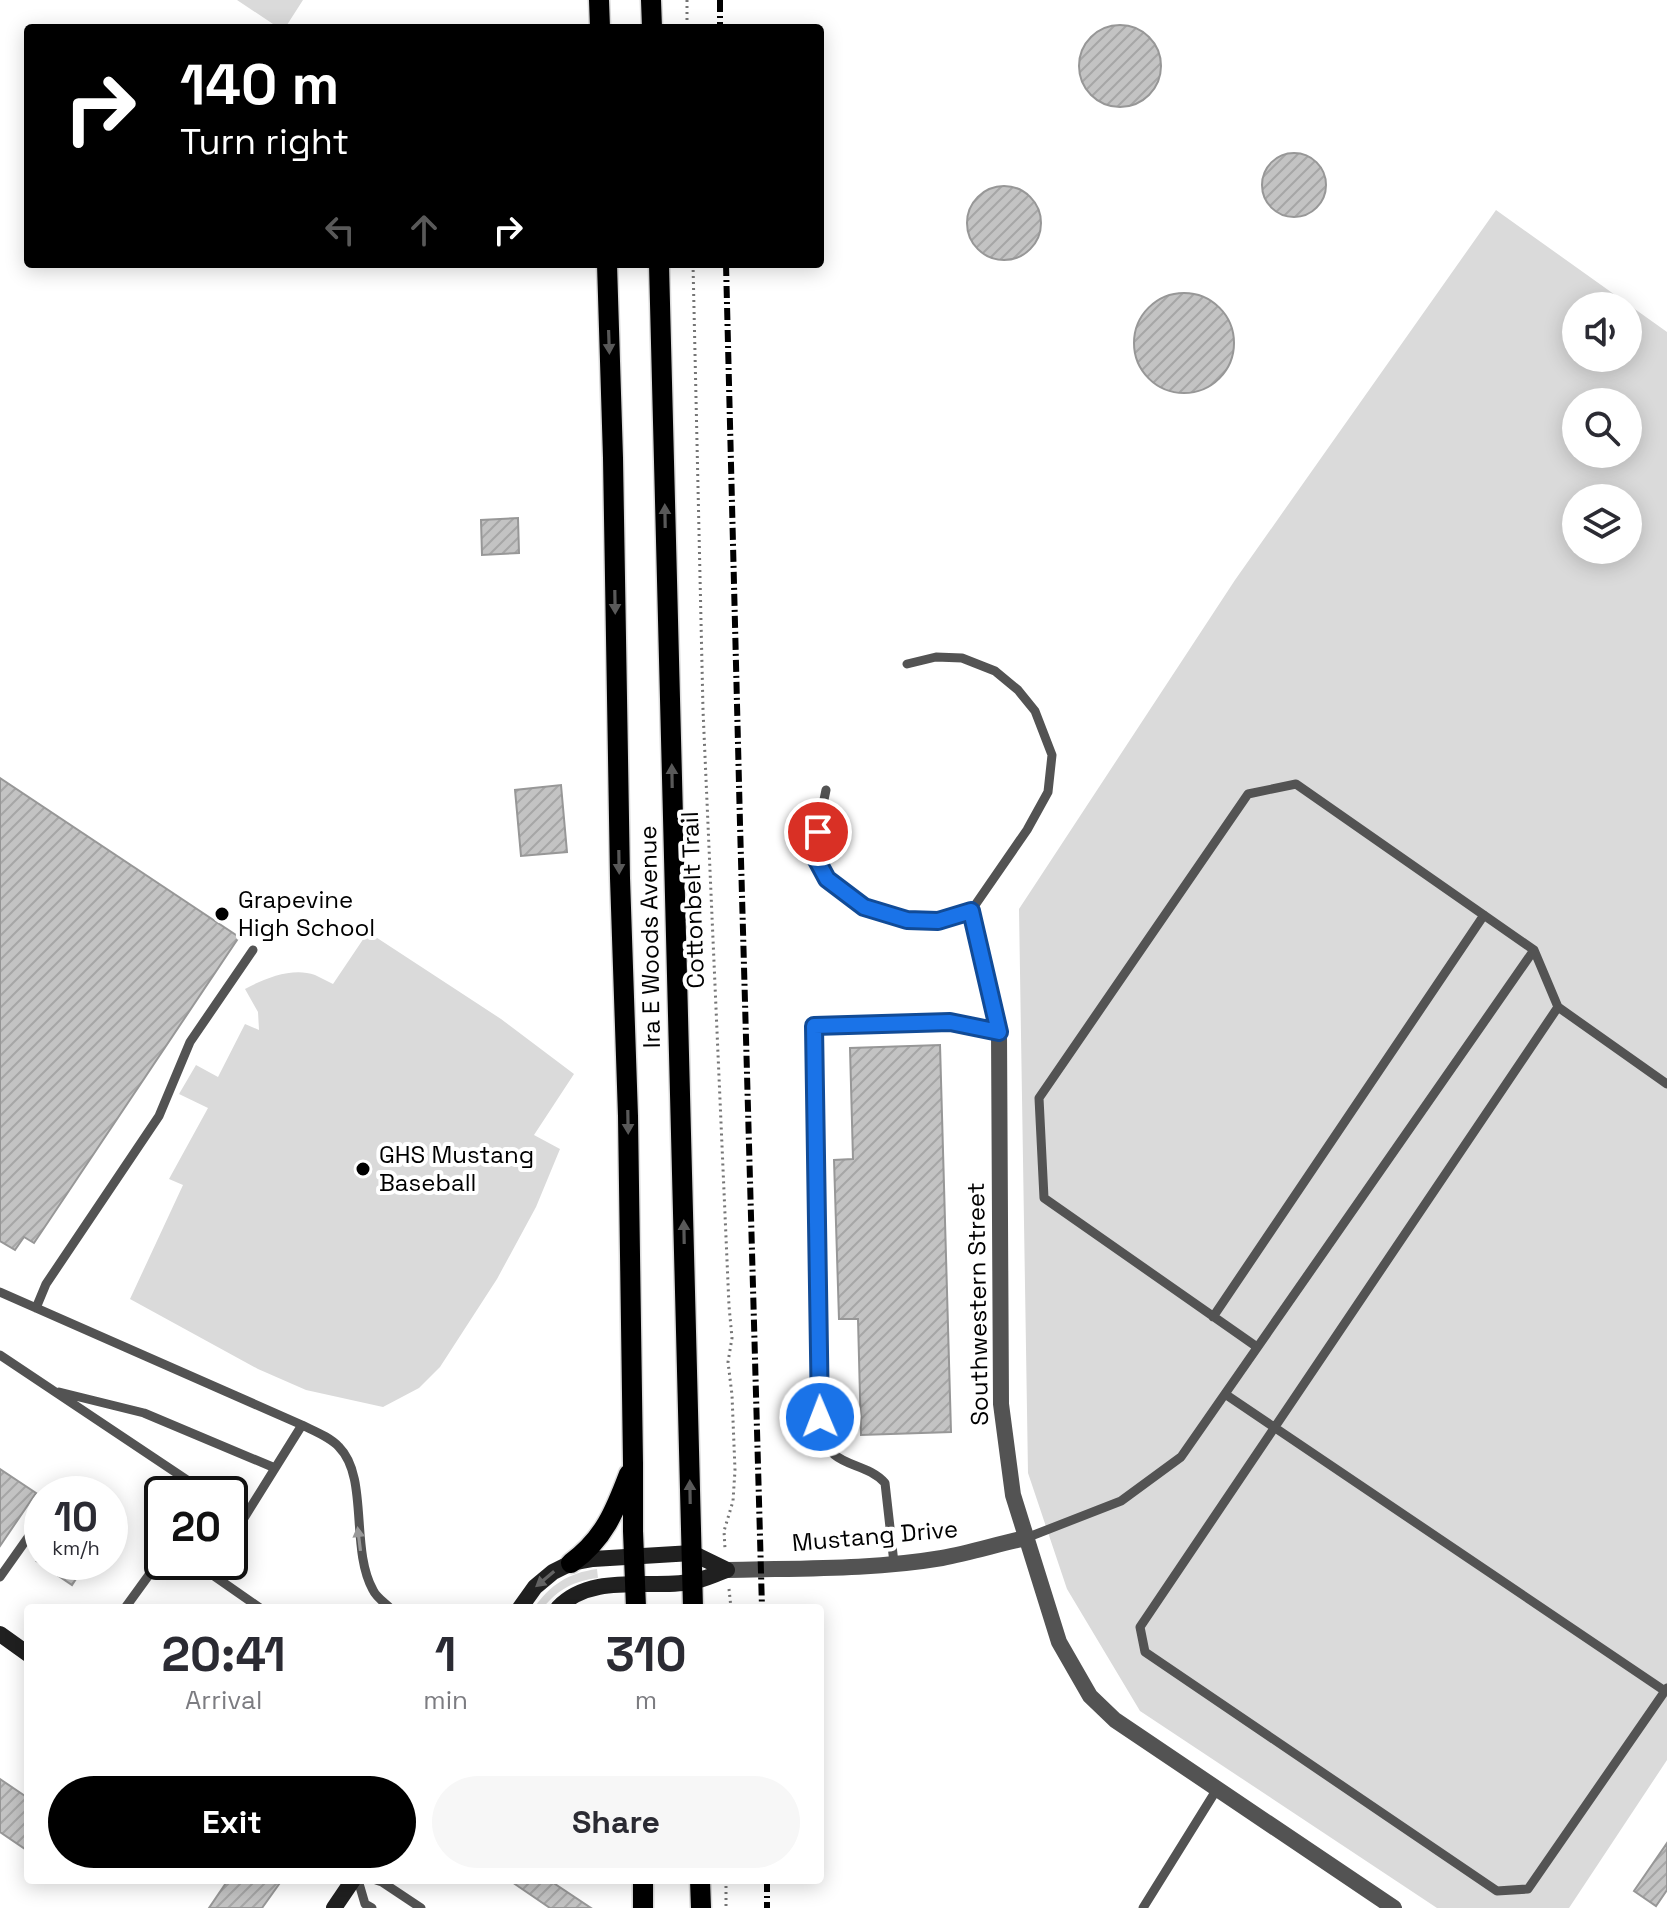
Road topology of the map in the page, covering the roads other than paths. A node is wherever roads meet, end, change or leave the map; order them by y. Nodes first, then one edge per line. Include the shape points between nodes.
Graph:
1 (599, 0) edge
2 (651, 0) edge
3 (600, 24) edge
4 (652, 24) edge
5 (607, 268) edge
6 (659, 268) edge
7 (907, 664) dead end
8 (826, 790) dead end
9 (971, 911) junction
10 (1484, 915) junction
11 (253, 950) dead end
12 (1534, 950) junction
13 (1558, 1007) junction
14 (999, 1032) junction
15 (1667, 1084) edge
16 (0, 1292) edge
17 (36, 1308) junction
18 (1213, 1317) junction
19 (1257, 1347) junction
20 (0, 1355) edge
21 (52, 1390) junction
22 (1225, 1394) junction
23 (302, 1425) junction
24 (1274, 1427) junction
25 (633, 1463) junction
26 (275, 1468) junction
27 (181, 1476) edge
28 (248, 1512) edge
29 (1026, 1538) junction
30 (24, 1543) edge
31 (692, 1553) junction
32 (634, 1557) junction
33 (571, 1563) junction
34 (894, 1563) junction
35 (727, 1570) junction
36 (0, 1577) edge
37 (145, 1580) edge
38 (220, 1580) edge
39 (692, 1582) junction
40 (635, 1584) junction
41 (128, 1604) edge
42 (254, 1604) edge
43 (386, 1604) edge
44 (523, 1604) edge
45 (563, 1604) edge
46 (636, 1604) edge
47 (693, 1604) edge
48 (0, 1634) edge
49 (24, 1651) edge
50 (1666, 1690) edge
51 (1217, 1789) junction
52 (353, 1884) edge
53 (358, 1884) edge
54 (385, 1884) edge
55 (643, 1884) edge
56 (700, 1884) edge
57 (334, 1908) edge
58 (372, 1908) edge
59 (421, 1908) edge
60 (643, 1908) edge
61 (701, 1908) edge
62 (1143, 1908) edge
63 (1394, 1908) edge

1 - 3 main road
2 - 4 main road
5 -> 25 main road, Ira E Woods Avenue
31 -> 6 main road, Ira E Woods Avenue
7 - 9 lane via 962,658 995,671 1035,711 1052,755 1048,792
8 - 9 lane via 813,853 827,879 864,907 907,920 938,921
9 - 14 street, Southwestern Street
10 - 12 lane
10 - 18 lane
10 - 18 lane via 1296,784 1248,794 1039,1098 1044,1198
11 - 17 lane via 190,1042 159,1116 46,1284
12 - 13 lane
12 - 19 lane
13 - 15 lane
13 - 24 lane
14 - 29 street, Southwestern Street via 1001,1404 1013,1495
14 - 34 lane via 950,1022 814,1026 821,1429 831,1452 885,1483
16 - 17 lane
17 - 23 lane
18 - 19 lane
19 - 22 lane
20 - 21 lane
21 - 26 lane via 144,1413
21 - 27 lane
22 - 24 lane
22 - 29 lane via 1181,1457 1121,1501
23 - 26 lane
43 -> 23 lane via 373,1592 362,1558 350,1462 338,1445
24 - 50 lane
24 - 50 lane via 1140,1627 1145,1652 1483,1882 1497,1891 1528,1889
25 - 32 main road, Ira E Woods Avenue
25 - 33 main road via 602,1533
26 - 28 lane
29 - 34 street, Mustang Drive
29 - 51 street, Southwestern Street via 1059,1642 1090,1696 1115,1720
30 - 36 lane
31 - 32 main road, Mustang Drive
31 - 35 main road, Mustang Drive
31 - 39 main road, Ira E Woods Avenue
32 - 33 main road, Mustang Drive
32 - 40 main road, Ira E Woods Avenue
33 -> 44 main road, Mustang Drive via 535,1587
34 - 35 street, Mustang Drive
35 - 39 main road, Mustang Drive
37 - 41 lane
38 - 42 lane
39 - 40 main road, Mustang Drive
39 - 47 main road, Ira E Woods Avenue
40 - 45 main road, Mustang Drive via 575,1594
40 - 46 main road, Ira E Woods Avenue
48 - 49 main road
51 - 62 lane
51 - 63 street, Southwestern Street
52 - 57 main road
53 - 58 lane
54 - 59 lane
55 - 60 main road
56 - 61 main road

